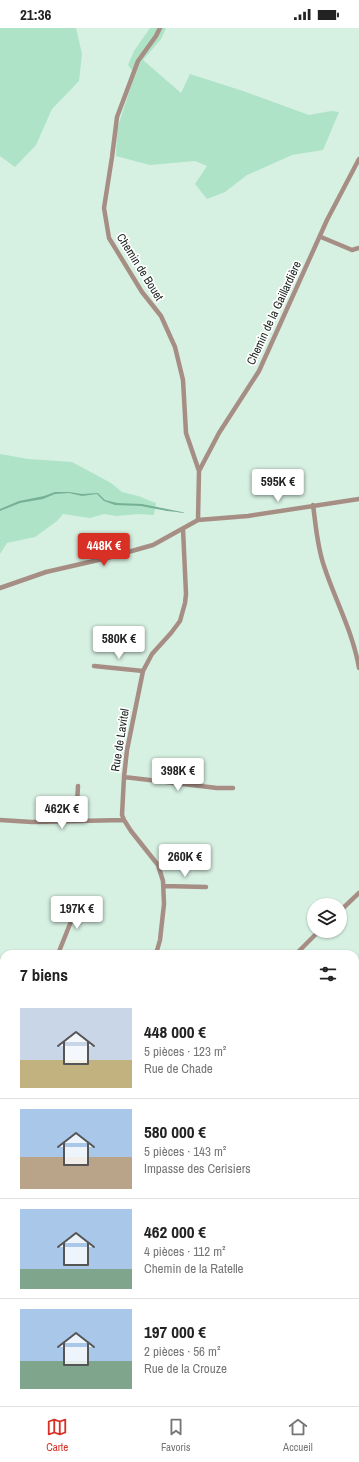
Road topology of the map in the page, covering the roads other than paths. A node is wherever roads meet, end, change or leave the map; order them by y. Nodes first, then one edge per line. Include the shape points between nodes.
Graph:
1 (160, 28) edge
2 (359, 159) edge
3 (320, 237) junction
4 (359, 248) edge
5 (198, 471) junction
6 (359, 499) edge
7 (313, 505) junction
8 (198, 520) junction
9 (183, 529) junction
10 (0, 588) edge
11 (94, 666) dead end
12 (359, 668) edge
13 (143, 671) junction
14 (124, 777) junction
15 (78, 786) dead end
16 (233, 788) dead end
17 (0, 820) edge
18 (124, 820) junction
19 (76, 821) junction
20 (164, 886) junction
21 (206, 887) dead end
22 (359, 893) edge
23 (80, 899) dead end
24 (347, 905) edge
25 (312, 938) edge
26 (60, 950) edge
27 (157, 950) edge
28 (300, 950) edge

1 - 5 street, Chemin de Bouet via 138,61 116,117 104,208 109,238 142,292 161,316 176,347 183,380 186,433
2 - 3 street, Chemin de la Gaillardière
3 - 4 street via 352,250
3 - 5 street, Chemin de la Gaillardière via 259,371
5 - 8 street, Chemin de Bouet
6 - 7 street
7 - 8 street via 248,516
7 - 12 street via 324,566 355,650
8 - 9 street
9 - 10 street via 153,545 46,572
9 - 13 street, Rue de Lavitel via 185,604 180,621 152,654
11 - 13 street
13 - 14 street, Rue de Lavitel
14 - 16 street
14 - 18 street, Rue de Lavitel
15 - 19 street
17 - 19 street
18 - 19 street
18 - 20 street via 158,865
20 - 21 street
20 - 27 street
22 - 24 street
23 - 26 street
25 - 28 street

